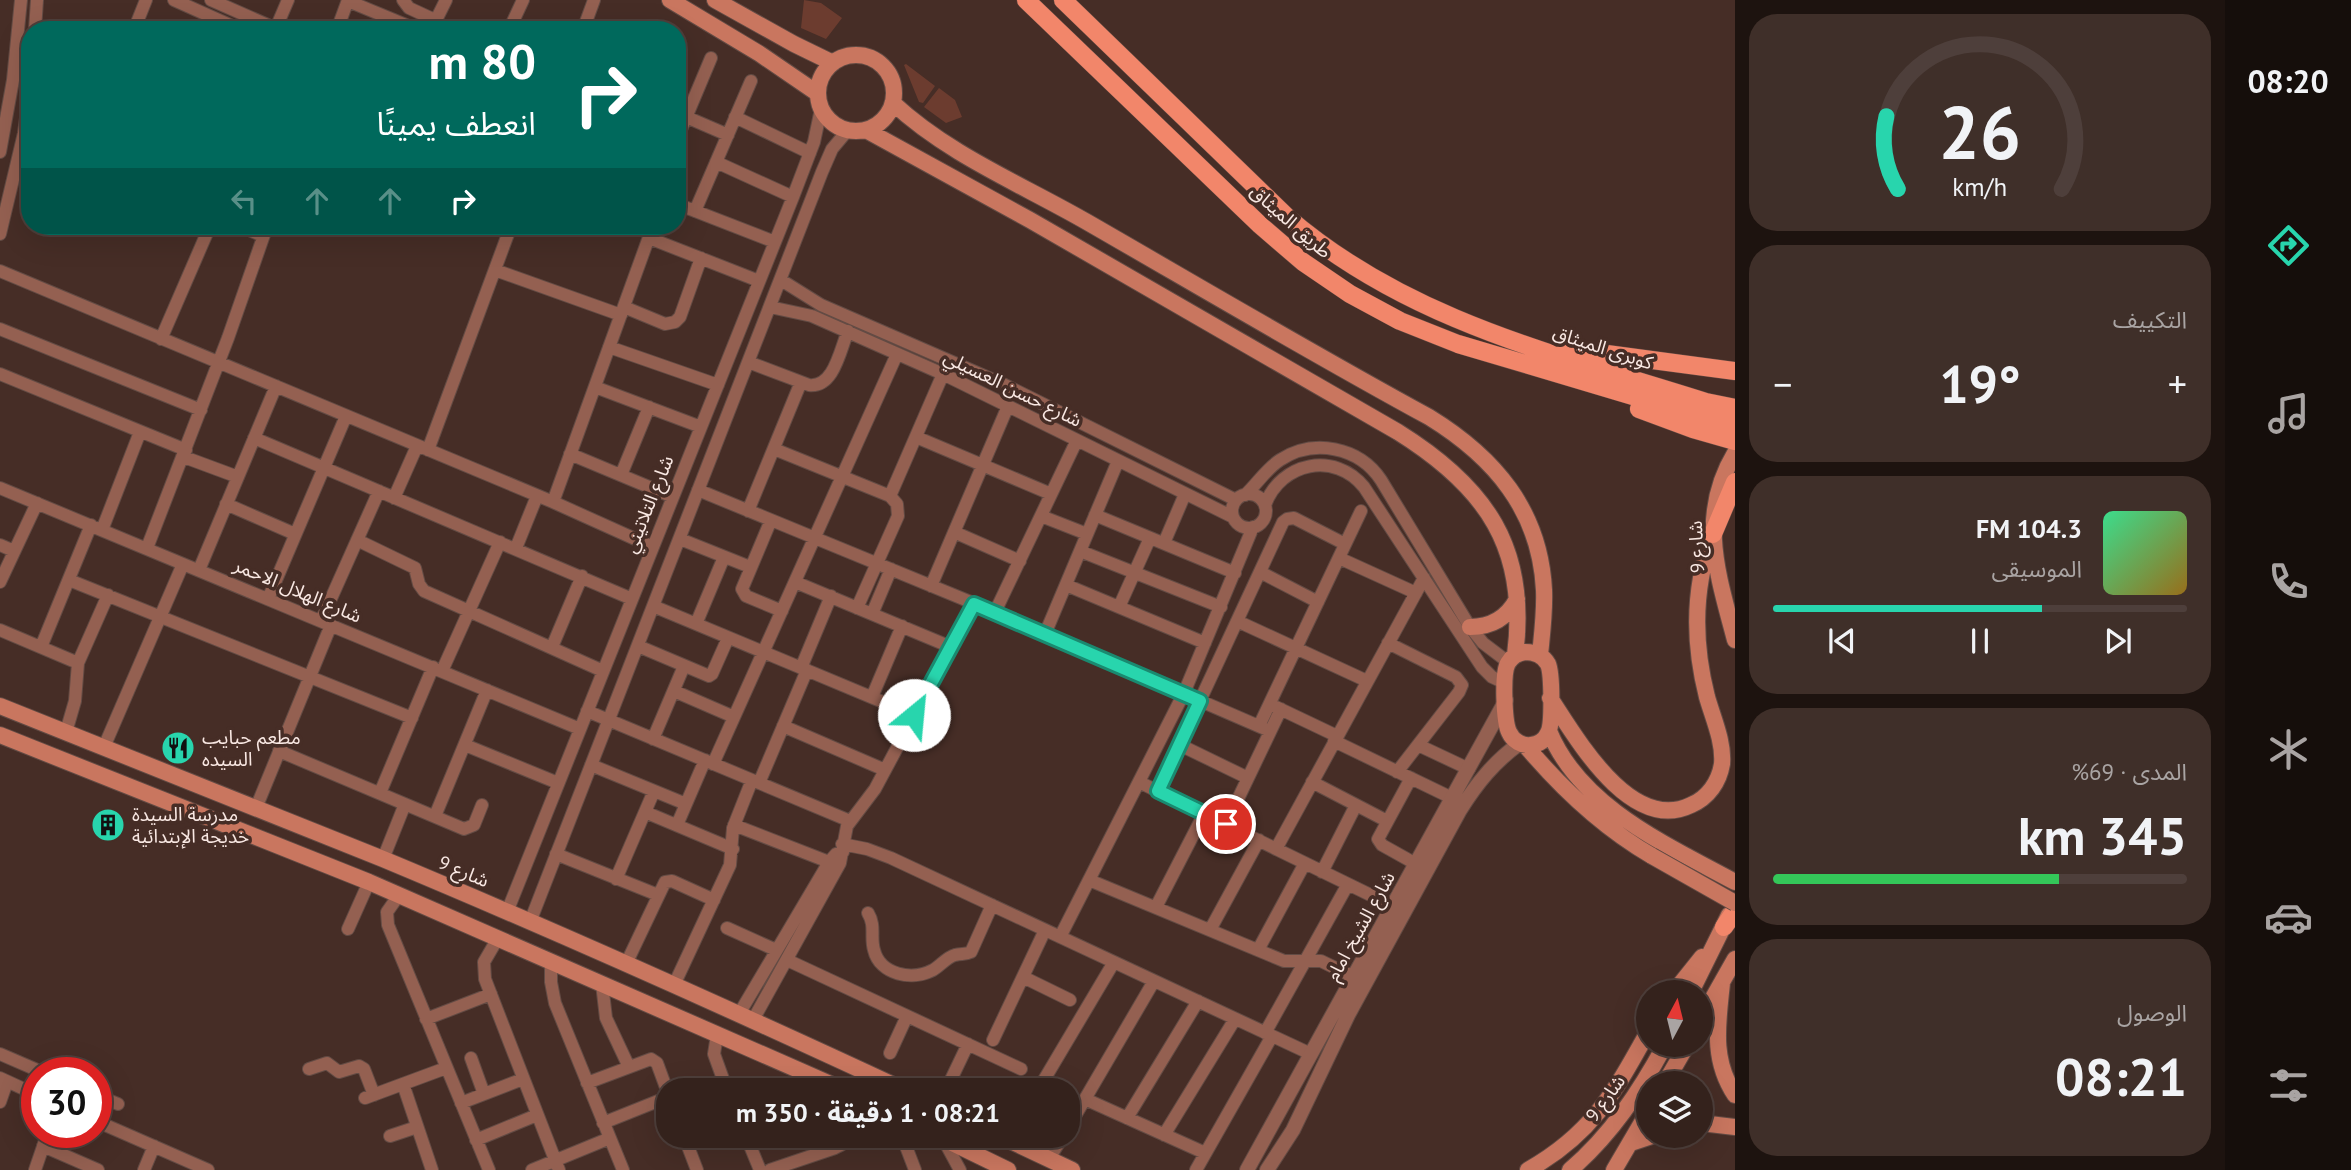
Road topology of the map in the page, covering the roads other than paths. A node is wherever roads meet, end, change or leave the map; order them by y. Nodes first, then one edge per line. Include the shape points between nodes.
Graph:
1 (21, 0) edge
2 (37, 0) edge
3 (146, 0) edge
4 (174, 0) edge
5 (288, 0) edge
6 (348, 0) edge
7 (403, 0) edge
8 (446, 0) edge
9 (523, 0) edge
10 (594, 0) edge
11 (670, 0) edge
12 (715, 0) edge
13 (1026, 0) edge
14 (1063, 0) edge
15 (218, 1) edge
16 (36, 21) edge
17 (138, 21) edge
18 (221, 21) edge
19 (261, 21) edge
20 (281, 21) edge
21 (340, 21) edge
22 (397, 21) edge
23 (427, 21) edge
24 (435, 21) edge
25 (513, 21) edge
26 (586, 21) edge
27 (710, 58) dead end
28 (833, 62) junction
29 (751, 81) dead end
30 (819, 101) junction
31 (893, 103) junction
32 (686, 107) edge
33 (686, 117) edge
34 (735, 117) junction
35 (848, 130) junction
36 (866, 130) junction
37 (728, 135) junction
38 (0, 152) edge
39 (810, 153) junction
40 (21, 156) edge
41 (716, 162) junction
42 (793, 197) junction
43 (686, 208) edge
44 (695, 211) junction
45 (0, 234) edge
46 (206, 235) edge
47 (264, 235) edge
48 (508, 235) edge
49 (650, 235) edge
50 (657, 235) edge
51 (775, 242) junction
52 (701, 258) junction
53 (495, 270) junction
54 (0, 271) edge
55 (780, 280) junction
56 (759, 281) junction
57 (797, 292) junction
58 (770, 307) junction
59 (790, 310) junction
60 (622, 311) junction
61 (1460, 321) joint
62 (0, 329) edge
63 (848, 331) junction
64 (161, 339) junction
65 (1526, 344) junction
66 (609, 347) junction
67 (897, 354) junction
68 (748, 362) junction
69 (217, 363) junction
70 (1735, 371) edge
71 (0, 374) edge
72 (943, 374) junction
73 (802, 382) junction
74 (1585, 383) junction
75 (718, 385) junction
76 (276, 386) junction
77 (594, 387) junction
78 (1681, 402) junction
79 (1008, 406) junction
80 (649, 407) junction
81 (1735, 408) edge
82 (201, 410) junction
83 (346, 416) junction
84 (1735, 424) edge
85 (701, 427) junction
86 (139, 432) junction
87 (916, 437) junction
88 (254, 438) junction
89 (1077, 440) junction
90 (1735, 441) edge
91 (423, 448) junction
92 (774, 449) junction
93 (185, 453) junction
94 (1735, 453) edge
95 (570, 454) junction
96 (1118, 461) junction
97 (982, 465) junction
98 (323, 468) junction
99 (621, 475) junction
100 (842, 476) junction
101 (238, 477) junction
102 (1735, 482) edge
103 (0, 488) edge
104 (698, 490) junction
105 (379, 491) junction
106 (1051, 494) junction
107 (1185, 494) junction
108 (537, 496) junction
109 (890, 496) junction
110 (673, 497) junction
111 (394, 498) junction
112 (1241, 498) junction
113 (553, 502) junction
114 (37, 503) junction
115 (226, 505) junction
116 (1265, 505) junction
117 (748, 511) junction
118 (1361, 512) dead end
119 (1096, 515) junction
120 (1041, 516) junction
121 (1233, 517) junction
122 (771, 520) junction
123 (96, 527) junction
124 (1253, 527) junction
125 (954, 532) junction
126 (295, 534) junction
127 (1087, 534) junction
128 (1713, 534) junction
129 (814, 538) junction
130 (1150, 538) junction
131 (680, 539) junction
132 (357, 540) junction
133 (500, 542) junction
134 (1164, 543) junction
135 (1345, 544) junction
136 (0, 545) edge
137 (653, 547) junction
138 (147, 548) junction
139 (516, 548) junction
140 (14, 551) junction
141 (1080, 551) junction
142 (724, 557) junction
143 (1339, 558) junction
144 (1020, 561) junction
145 (183, 564) junction
146 (876, 564) junction
147 (750, 567) junction
148 (891, 569) junction
149 (199, 570) junction
150 (1260, 572) junction
151 (1134, 573) junction
152 (1235, 573) junction
153 (582, 576) junction
154 (1424, 578) junction
155 (69, 579) junction
156 (0, 582) edge
157 (795, 582) junction
158 (1066, 585) junction
159 (931, 586) junction
160 (1416, 593) junction
161 (108, 595) junction
162 (831, 596) junction
163 (268, 599) junction
164 (632, 599) junction
165 (1517, 599) junction
166 (1318, 602) junction
167 (974, 604) junction
168 (653, 606) junction
169 (1119, 607) junction
170 (1221, 607) junction
171 (858, 608) junction
172 (469, 611) junction
173 (782, 611) junction
174 (995, 612) junction
175 (872, 614) junction
176 (161, 617) junction
177 (1237, 621) junction
178 (326, 623) junction
179 (696, 624) junction
180 (901, 626) junction
181 (1470, 627) junction
182 (0, 630) edge
183 (1045, 634) junction
184 (728, 638) junction
185 (1735, 640) edge
186 (1205, 643) junction
187 (1388, 643) junction
188 (638, 646) junction
189 (41, 647) junction
190 (951, 647) junction
191 (552, 648) junction
192 (1296, 648) junction
193 (763, 652) junction
194 (1540, 655) junction
195 (1512, 659) junction
196 (78, 663) junction
197 (684, 666) junction
198 (438, 669) junction
199 (804, 669) junction
200 (603, 671) junction
201 (310, 677) junction
202 (1367, 681) junction
203 (1505, 683) junction
204 (487, 690) junction
205 (674, 691) junction
206 (1184, 693) junction
207 (872, 697) junction
208 (1550, 698) junction
209 (1506, 700) junction
210 (1200, 701) junction
211 (0, 706) edge
212 (1275, 707) junction
213 (587, 711) junction
214 (914, 715) junction
215 (734, 717) junction
216 (412, 718) junction
217 (609, 720) junction
218 (783, 726) junction
219 (1265, 728) junction
220 (580, 729) junction
221 (1549, 731) junction
222 (66, 732) junction
223 (0, 735) edge
224 (1336, 738) junction
225 (653, 739) junction
226 (1523, 744) junction
227 (464, 745) junction
228 (1180, 745) junction
229 (1418, 745) junction
230 (104, 747) junction
231 (279, 751) junction
232 (709, 762) junction
233 (591, 765) junction
234 (1469, 769) junction
235 (885, 770) junction
236 (1397, 772) junction
237 (1248, 778) junction
238 (1411, 779) junction
239 (756, 781) junction
240 (1139, 782) junction
241 (1312, 782) junction
242 (558, 783) junction
243 (654, 791) junction
244 (1158, 791) junction
245 (380, 793) junction
246 (1452, 798) junction
247 (405, 804) junction
248 (686, 804) junction
249 (1356, 804) junction
250 (482, 805) dead end
251 (256, 808) junction
252 (645, 812) junction
253 (1203, 814) junction
254 (435, 817) junction
255 (850, 821) junction
256 (1387, 821) junction
257 (1226, 824) junction
258 (677, 825) junction
259 (734, 825) junction
260 (1259, 840) junction
261 (843, 848) junction
262 (733, 849) junction
263 (1276, 849) junction
264 (556, 854) junction
265 (383, 859) junction
266 (829, 862) junction
267 (1304, 863) junction
268 (1416, 864) junction
269 (1322, 872) junction
270 (617, 879) junction
271 (1089, 880) junction
272 (369, 882) junction
273 (1735, 883) edge
274 (1348, 884) junction
275 (400, 895) junction
276 (657, 895) junction
277 (714, 900) junction
278 (1735, 902) edge
279 (992, 905) junction
280 (1393, 906) junction
281 (1156, 907) junction
282 (1735, 911) edge
283 (507, 912) junction
284 (868, 914) dead end
285 (530, 922) junction
286 (727, 928) dead end
287 (348, 929) dead end
288 (1045, 930) junction
289 (1210, 930) junction
290 (1720, 935) junction
291 (1060, 937) junction
292 (498, 938) junction
293 (776, 950) junction
294 (1258, 950) junction
295 (1735, 959) edge
296 (787, 960) junction
297 (551, 961) junction
298 (1305, 961) junction
299 (1114, 962) junction
300 (626, 964) junction
301 (1023, 977) junction
302 (1354, 977) junction
303 (1684, 980) edge
304 (1697, 980) edge
305 (1154, 981) junction
306 (1722, 982) junction
307 (602, 984) junction
308 (674, 985) junction
309 (491, 994) junction
310 (1713, 998) edge
311 (1070, 1000) dead end
312 (1198, 1002) junction
313 (907, 1016) junction
314 (746, 1017) junction
315 (1235, 1018) junction
316 (426, 1019) junction
317 (1269, 1034) junction
318 (718, 1035) junction
319 (993, 1040) dead end
320 (968, 1044) junction
321 (890, 1053) dead end
322 (1636, 1053) edge
323 (0, 1054) edge
324 (1311, 1054) junction
325 (1658, 1057) edge
326 (471, 1058) dead end
327 (21, 1063) edge
328 (629, 1067) junction
329 (446, 1068) junction
330 (309, 1069) dead end
331 (1021, 1069) dead end
332 (662, 1078) edge
333 (723, 1078) edge
334 (815, 1078) edge
335 (878, 1078) edge
336 (952, 1078) edge
337 (1045, 1078) edge
338 (523, 1079) junction
339 (4, 1080) edge
340 (587, 1083) junction
341 (403, 1084) junction
342 (21, 1088) edge
343 (484, 1094) junction
344 (1735, 1095) edge
345 (1085, 1099) junction
346 (656, 1100) edge
347 (0, 1102) edge
348 (112, 1102) edge
349 (461, 1103) junction
350 (118, 1104) dead end
351 (1080, 1108) edge
352 (1278, 1114) junction
353 (537, 1115) junction
354 (1127, 1118) junction
355 (603, 1123) junction
356 (1713, 1124) edge
357 (417, 1126) junction
358 (1735, 1127) edge
359 (112, 1128) edge
360 (1293, 1130) junction
361 (1636, 1134) edge
362 (1164, 1135) junction
363 (390, 1136) dead end
364 (610, 1138) junction
365 (476, 1140) junction
366 (1636, 1141) edge
367 (1631, 1143) junction
368 (154, 1146) junction
369 (42, 1148) edge
370 (48, 1148) edge
371 (689, 1148) edge
372 (751, 1148) edge
373 (835, 1148) edge
374 (907, 1148) edge
375 (947, 1148) edge
376 (963, 1148) edge
377 (1028, 1148) edge
378 (1056, 1148) edge
379 (1205, 1153) junction
380 (1049, 1159) junction
381 (557, 1165) edge
382 (34, 1170) edge
383 (98, 1170) edge
384 (144, 1170) edge
385 (208, 1170) edge
386 (432, 1170) edge
387 (489, 1170) edge
388 (532, 1170) edge
389 (623, 1170) edge
390 (697, 1170) edge
391 (760, 1170) edge
392 (770, 1170) edge
393 (915, 1170) edge
394 (960, 1170) edge
395 (1008, 1170) edge
396 (1072, 1170) edge
397 (1196, 1170) edge
398 (1247, 1170) edge
399 (1267, 1170) edge
400 (1528, 1170) edge
401 (1570, 1170) edge
402 (1614, 1170) edge

1 - 38 street
2 - 16 street
3 - 17 street
4 - 18 street
5 - 20 street
6 - 21 street
6 - 22 street
7 - 23 street
8 - 24 street
9 - 25 street
10 - 26 street
11 - 30 main road via 740,42
12 - 28 main road
13 - 74 main road, طريق الميثاق via 1260,225 1326,279 1426,332
14 - 61 main road, طريق الميثاق via 1306,233 1377,282
15 - 19 street
27 - 32 street
28 - 30 main road via 823,73
28 - 31 main road via 863,55 877,62 892,79
29 - 34 street
30 - 35 main road via 835,125
30 - 39 street, شارع التلاتيني
31 - 36 main road via 886,117
31 - 194 main road via 955,150 1429,417 1480,453 1513,493 1535,540 1544,591
33 - 37 street
34 - 37 street
34 - 39 street
35 - 36 main road
35 - 55 street via 826,160
36 - 165 main road via 1433,455 1470,488 1490,515 1508,556
37 - 41 street
39 - 42 street, شارع التلاتيني
40 - 45 street
41 - 42 street
41 - 44 street
42 - 51 street, شارع التلاتيني
43 - 44 street
44 - 51 street
46 - 64 street
47 - 69 street
48 - 53 street
49 - 60 street
50 - 52 street
51 - 56 street, شارع التلاتيني
52 - 56 street
52 - 60 street via 675,322 666,324
53 - 60 street
53 - 91 street
54 - 64 street
55 - 57 street, شارع حسن العسيلي
55 - 58 street
56 - 75 street, شارع التلاتيني
57 - 59 street
57 - 112 street, شارع حسن العسيلي
58 - 59 street, شارع حسن العسيلي
58 - 68 street
59 - 63 street, شارع حسن العسيلي
60 - 66 street
61 - 65 main road, كوبرى الميثاق
62 - 82 street
63 - 67 street, شارع حسن العسيلي
63 - 73 street via 826,382 814,386
64 - 69 street
65 - 70 main road
65 - 78 main road, كوبرى الميثاق
66 - 75 street
66 - 77 street
67 - 72 street, شارع حسن العسيلي
67 - 100 street
68 - 73 street
68 - 104 street
69 - 76 street
69 - 82 street
71 - 86 street
72 - 79 street, شارع حسن العسيلي
72 - 87 street
73 - 92 street
74 - 78 main road, كوبرى الميثاق
74 - 90 main road via 1640,409
75 - 85 street, شارع التلاتيني
76 - 83 street
76 - 88 street
77 - 80 street
77 - 95 street
78 - 81 main road, كوبرى الميثاق
78 - 84 main road, كوبرى الميثاق
79 - 89 street, شارع حسن العسيلي
79 - 97 street
80 - 85 street
80 - 99 street
82 - 93 street
83 - 91 street
83 - 98 street
85 - 110 street, شارع التلاتيني
86 - 93 street
86 - 123 street
87 - 97 street
87 - 109 street
88 - 98 street
88 - 101 street
89 - 96 street, شارع حسن العسيلي
89 - 106 street
91 - 108 street
91 - 111 street
92 - 100 street
92 - 117 street
93 - 101 street
93 - 138 street
94 - 128 main road, شارع 9 via 1717,496
95 - 99 street
95 - 113 street
96 - 107 street, شارع حسن العسيلي
96 - 119 street
97 - 106 street
97 - 125 street
98 - 105 street
98 - 126 street
99 - 110 street
100 - 109 street
100 - 129 street
101 - 115 street
102 - 128 main road
103 - 114 street, شارع الهلال الاحمر
104 - 117 street
104 - 131 street
105 - 111 street
105 - 132 street
106 - 120 street
107 - 121 street, شارع حسن العسيلي
107 - 134 street
108 - 113 street
108 - 139 street
109 - 146 street via 897,504 898,516
110 - 137 street, شارع التلاتيني
111 - 133 street
112 - 116 street via 1257,496
112 - 121 street
112 - 181 street via 1272,466 1295,452 1330,448 1356,456 1376,473
113 - 137 street
114 - 123 street, شارع الهلال الاحمر
114 - 140 street
115 - 126 street
115 - 149 street
116 - 124 street via 1263,521
116 - 154 street via 1275,486 1298,469 1320,465 1342,469 1364,487
117 - 122 street
118 - 135 street
119 - 127 street
119 - 130 street
120 - 127 street
120 - 144 street
121 - 124 street via 1241,526
122 - 129 street
122 - 147 street
123 - 138 street, شارع الهلال الاحمر
123 - 155 street
124 - 152 street
125 - 144 street
125 - 159 street
126 - 163 street
127 - 141 street
128 - 185 main road, شارع 9 via 1716,569
128 - 208 main road via 1701,569 1697,609 1701,670 1722,751 1721,769 1709,793 1677,810 1642,804 1591,759
129 - 146 street
129 - 157 street
130 - 134 street
130 - 151 street
131 - 142 street
131 - 168 street
132 - 172 street via 415,568 424,591
132 - 178 street
133 - 139 street
133 - 172 street
134 - 152 street
135 - 143 street
135 - 150 street via 1289,518
136 - 140 street
137 - 164 street, شارع التلاتيني
138 - 145 street, شارع الهلال الاحمر
139 - 153 street
140 - 156 street
141 - 151 street
141 - 158 street
142 - 147 street
142 - 179 street
143 - 160 street
143 - 166 street
144 - 174 street
145 - 149 street, شارع الهلال الاحمر
145 - 176 street
146 - 148 street
146 - 171 street
147 - 173 street via 742,586 744,594
148 - 159 street
148 - 175 street
149 - 163 street, شارع الهلال الاحمر
150 - 166 street
150 - 177 street
151 - 169 street
151 - 170 street
152 - 170 street
153 - 164 street
153 - 191 street
154 - 160 street
154 - 203 street via 1482,667
155 - 161 street
155 - 189 street
157 - 162 street
157 - 173 street
158 - 169 street
158 - 183 street
159 - 167 street
160 - 187 street
161 - 176 street
161 - 196 street
162 - 171 street
162 - 199 street
163 - 178 street, شارع الهلال الاحمر
164 - 200 street, شارع التلاتيني
165 - 181 main road via 1498,621
165 - 195 main road
166 - 192 street
167 - 174 street
167 - 190 street
168 - 179 street
168 - 188 street
169 - 186 street
170 - 186 street
171 - 175 street
172 - 191 street
172 - 198 street
173 - 193 street
174 - 183 street
175 - 180 street
176 - 201 street
176 - 230 street
177 - 192 street
177 - 210 street
178 - 198 street, شارع الهلال الاحمر
178 - 201 street
179 - 184 street
180 - 190 street
180 - 207 street
181 - 195 street via 1483,643
182 - 189 street
183 - 206 street
184 - 193 street
184 - 197 street via 710,676
186 - 206 street
187 - 202 street
187 - 229 street via 1461,682 1459,692
188 - 197 street
188 - 217 street
189 - 196 street
190 - 214 street
191 - 200 street
192 - 202 street
192 - 212 street
193 - 199 street
193 - 215 street
194 - 195 main road via 1525,652
194 - 208 main road via 1549,668
195 - 203 main road
196 - 222 street via 75,701
197 - 205 street
198 - 204 street, شارع الهلال الاحمر
198 - 216 street
199 - 207 street
199 - 218 street
200 - 213 street, شارع التلاتيني
201 - 216 street
201 - 231 street
202 - 224 street
203 - 209 main road
204 - 220 street, شارع الهلال الاحمر
204 - 227 street
205 - 215 street
205 - 225 street
206 - 210 street
206 - 240 street
207 - 214 street
208 - 221 main road
209 - 226 main road via 1508,729
209 - 234 street, شارع الشيخ امام
210 - 219 street
210 - 228 street
211 - 222 main road, شارع 9
212 - 219 street
212 - 224 street
213 - 217 street
213 - 220 street, شارع التلاتيني
214 - 235 street
215 - 232 street
216 - 245 street
217 - 225 street
217 - 233 street
218 - 235 street
218 - 239 street
219 - 237 street
220 - 242 street, شارع التلاتيني
221 - 226 main road via 1540,742
221 - 273 main road via 1580,780 1627,819
222 - 230 main road, شارع 9
223 - 272 main road
224 - 236 street
224 - 241 street
225 - 232 street
226 - 278 main road, bridge via 1587,811 1618,835
226 - 360 street, شارع الشيخ امام via 1490,768 1460,810 1348,1015
227 - 242 street
227 - 254 street
228 - 237 street
228 - 244 street
229 - 234 street
229 - 236 street
230 - 251 main road, شارع 9
231 - 245 street
231 - 251 street
232 - 239 street
232 - 248 street
233 - 243 street
233 - 264 street
234 - 246 street, شارع الشيخ امام
235 - 255 street
236 - 238 street
237 - 257 street
238 - 246 street
238 - 256 street
239 - 255 street
239 - 259 street
240 - 244 street
240 - 271 street
241 - 249 street
241 - 263 street
242 - 283 street, شارع التلاتيني
243 - 248 street
243 - 252 street
244 - 253 street
245 - 247 street
246 - 268 street, شارع الشيخ امام
247 - 254 street
247 - 265 street
248 - 258 street
249 - 256 street
249 - 269 street
250 - 254 street via 470,828
251 - 265 main road, شارع 9
252 - 258 street
252 - 270 street
253 - 257 street
253 - 281 street
255 - 261 street
256 - 268 street via 1378,837 1380,844
257 - 260 street
258 - 262 street
259 - 262 street
259 - 266 street
260 - 263 street
260 - 289 street
261 - 266 street
261 - 279 street via 879,853
261 - 296 street via 840,863
262 - 277 street
263 - 267 street
264 - 270 street
264 - 285 street
265 - 283 main road, شارع 9
266 - 293 street
267 - 269 street
267 - 294 street
268 - 280 street, شارع الشيخ امام
269 - 274 street
270 - 276 street
271 - 281 street
271 - 291 street
272 - 275 main road
272 - 287 street
274 - 280 street
274 - 298 street
275 - 292 main road
275 - 316 street via 389,906 386,919
276 - 277 street via 670,881
276 - 300 street
277 - 308 street
278 - 290 main road
279 - 284 street via 971,952 953,955 916,975 898,974 879,962
279 - 288 street
280 - 302 street, شارع الشيخ امام
281 - 289 street
282 - 290 main road
283 - 285 main road, شارع 9
285 - 300 main road, شارع 9
286 - 293 street
288 - 291 street
288 - 301 street
289 - 294 street
290 - 303 main road
290 - 304 main road
291 - 299 street
292 - 297 main road
292 - 309 street via 483,968
293 - 314 street
294 - 298 street via 1284,961
295 - 306 main road
296 - 313 street
296 - 314 street
297 - 307 main road
297 - 340 street via 555,1003
298 - 302 street via 1321,961
298 - 317 street
299 - 305 street
299 - 337 street
300 - 308 main road, شارع 9
301 - 311 street
301 - 319 street
302 - 324 street, شارع الشيخ امام
305 - 312 street
305 - 345 street
306 - 310 main road
306 - 344 main road via 1717,1054
307 - 318 main road
307 - 328 street via 606,1018
308 - 314 main road, شارع 9
309 - 316 street
309 - 338 street
312 - 315 street
312 - 354 street
313 - 320 street
313 - 321 street
314 - 335 main road, شارع 9
315 - 317 street
315 - 362 street
316 - 329 street
317 - 324 street
317 - 379 street
318 - 333 street via 714,1054
318 - 334 main road
320 - 331 street
320 - 336 street
322 - 400 main road via 1595,1118 1557,1152
323 - 327 street
324 - 352 street, شارع الشيخ امام
325 - 401 main road, شارع 9 via 1623,1114
326 - 343 street
328 - 332 street via 653,1060
328 - 340 street
329 - 341 street
329 - 349 street
330 - 341 street via 328,1063 339,1072 359,1066 364,1069 370,1096
338 - 343 street
338 - 353 street
339 - 342 street
339 - 347 street
340 - 355 street
341 - 357 street
343 - 349 street
345 - 351 street
345 - 354 street
346 - 355 street
348 - 350 street
349 - 365 street
352 - 360 street
352 - 398 street, شارع الشيخ امام
353 - 365 street
353 - 381 street
354 - 362 street
355 - 364 street
356 - 358 main road
357 - 363 street
357 - 386 street
359 - 368 street
360 - 399 street, شارع الشيخ امام
361 - 367 main road
362 - 379 street
364 - 381 street
364 - 389 street
365 - 387 street
366 - 367 main road
367 - 402 main road
368 - 384 street
368 - 385 street
369 - 382 street
370 - 383 street
371 - 390 street
372 - 391 street
373 - 392 street
374 - 393 street
375 - 394 street
376 - 395 main road
377 - 380 main road
378 - 380 street
379 - 397 street
380 - 396 main road
381 - 388 street

